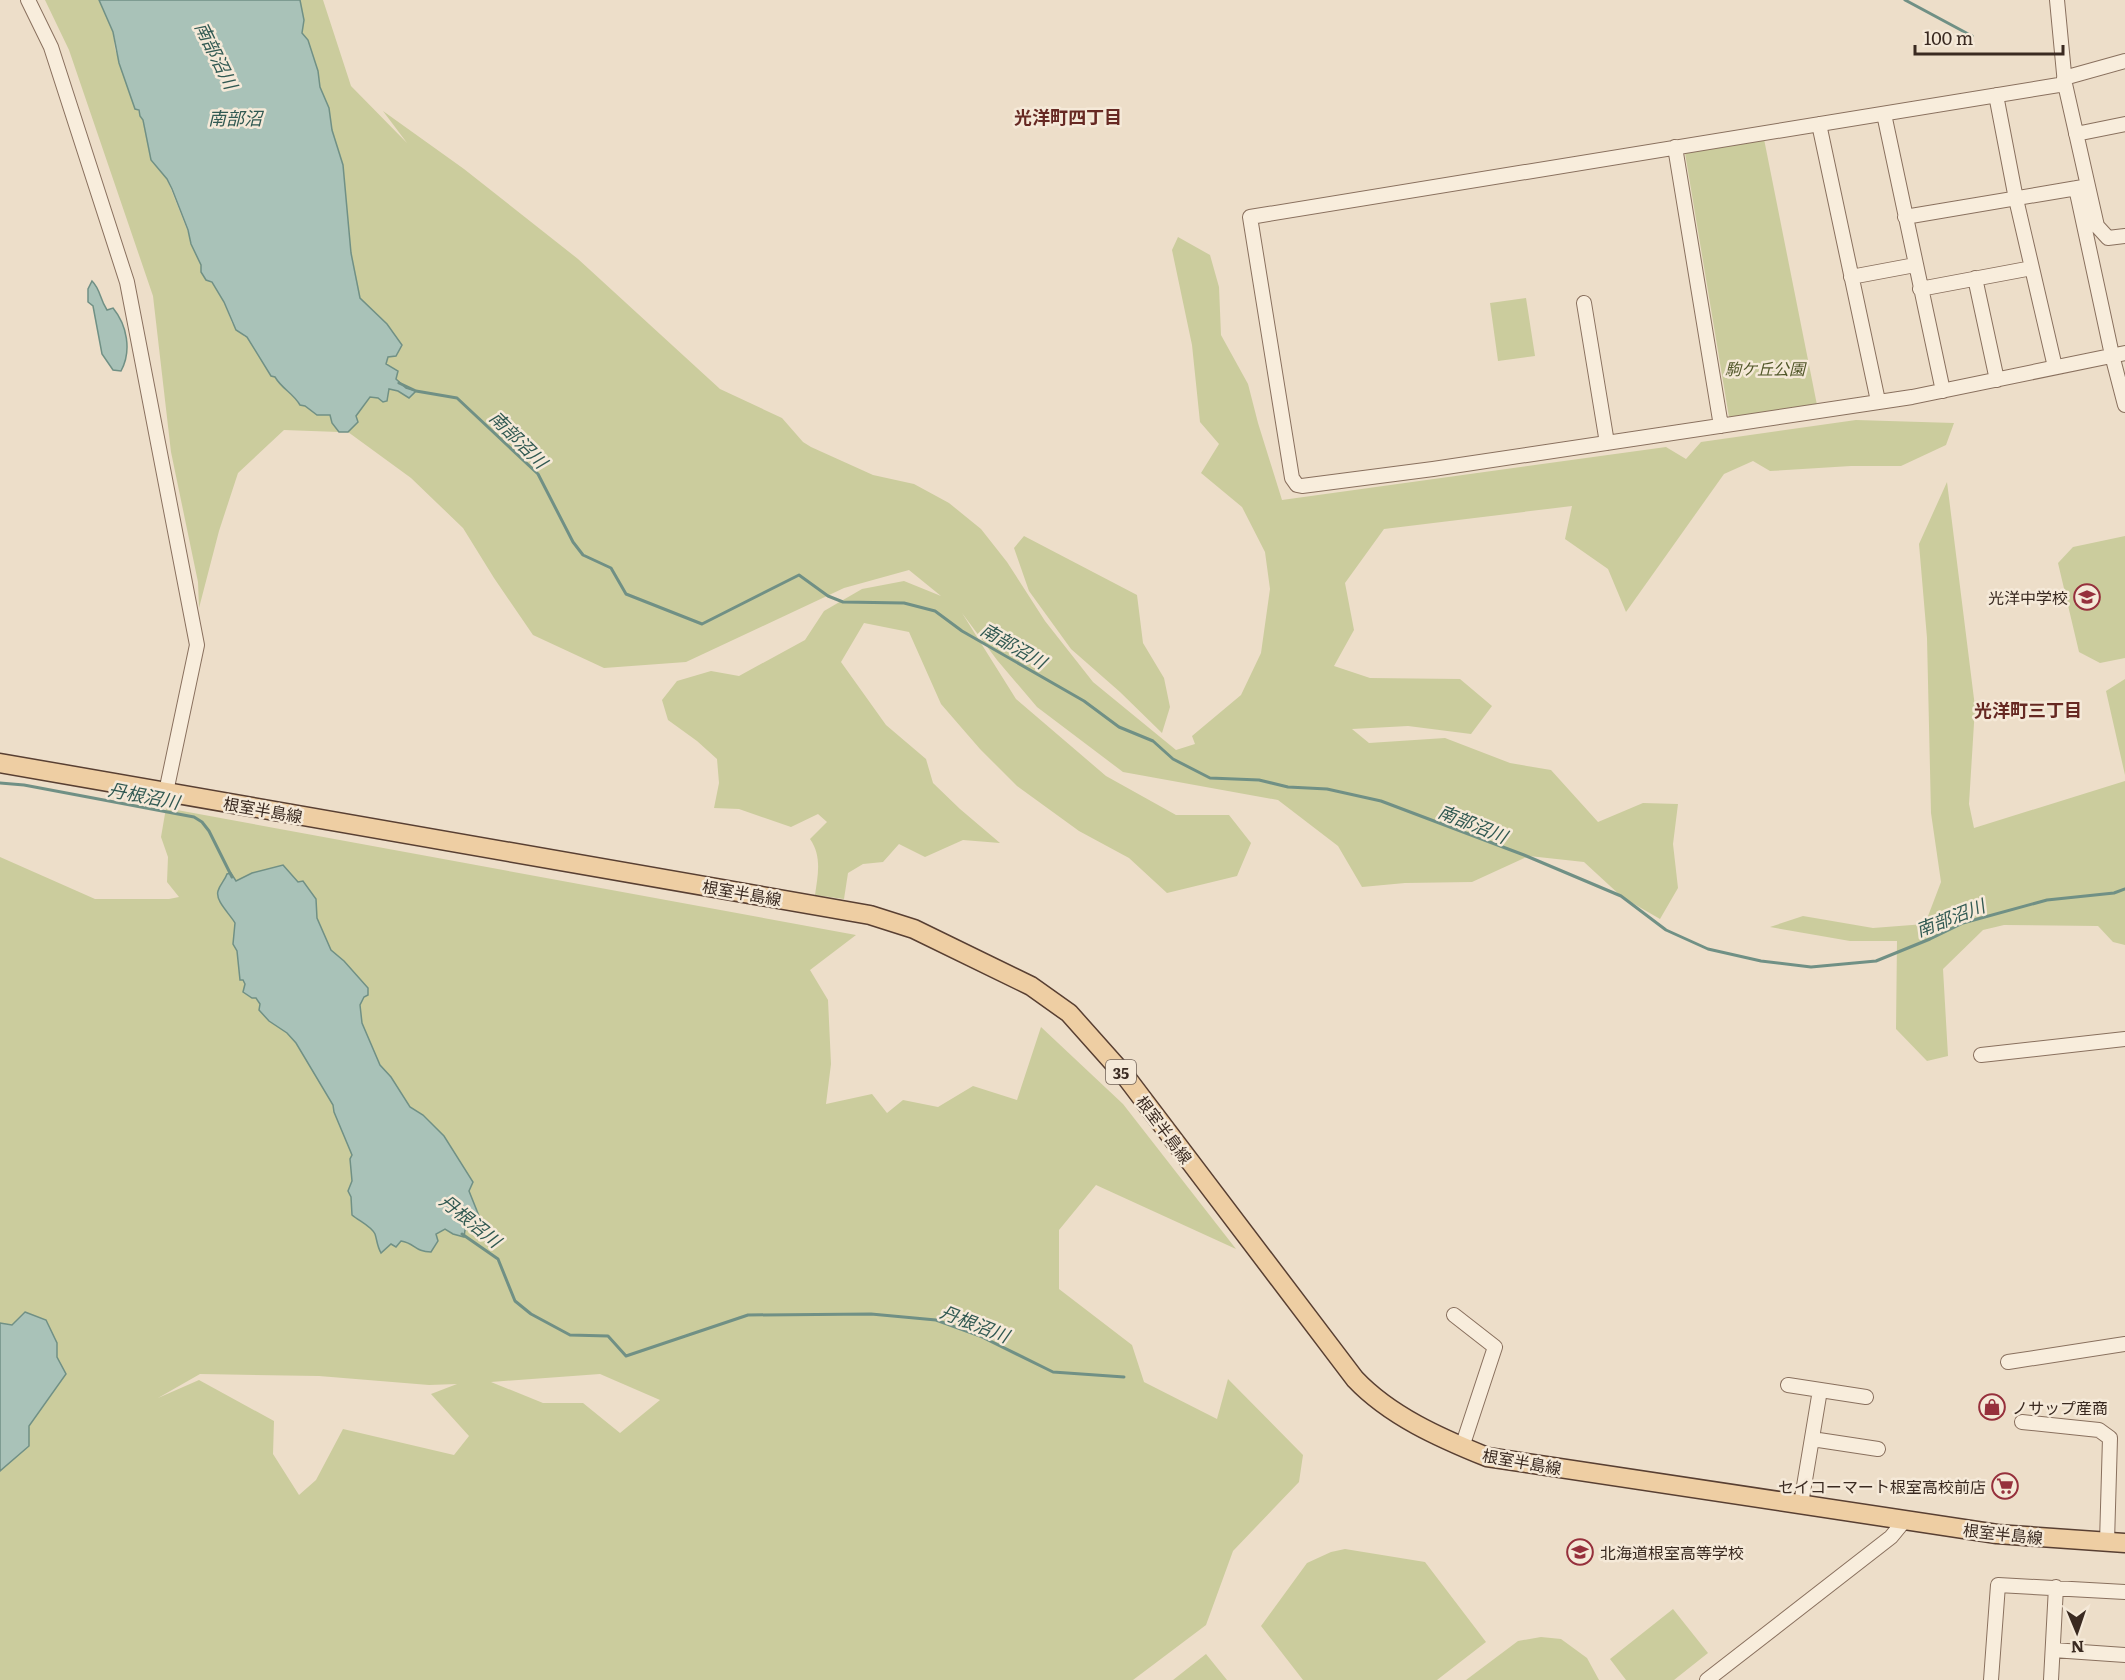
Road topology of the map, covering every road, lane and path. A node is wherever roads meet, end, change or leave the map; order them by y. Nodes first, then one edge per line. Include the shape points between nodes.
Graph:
1 (28, 0) edge
2 (2057, 0) edge
3 (2125, 62) edge
4 (2064, 81) junction
5 (1996, 95) junction
6 (1884, 114) junction
7 (1819, 124) junction
8 (2125, 124) edge
9 (2076, 134) junction
10 (1675, 147) junction
11 (2082, 187) junction
12 (2016, 199) junction
13 (1905, 217) junction
14 (2125, 237) edge
15 (1915, 265) junction
16 (2032, 268) junction
17 (1851, 277) junction
18 (1975, 278) junction
19 (1920, 289) junction
20 (1584, 303) dead end
21 (2118, 354) edge
22 (2055, 368) junction
23 (1997, 380) junction
24 (1942, 391) junction
25 (1878, 401) junction
26 (2125, 405) edge
27 (1721, 426) junction
28 (1607, 443) junction
29 (0, 763) edge
30 (166, 792) junction
31 (2125, 1038) edge
32 (1981, 1055) dead end
33 (1454, 1316) dead end
34 (2125, 1344) edge
35 (2008, 1362) dead end
36 (1788, 1385) dead end
37 (1820, 1390) junction
38 (1866, 1397) dead end
39 (2022, 1422) dead end
40 (1812, 1439) junction
41 (1462, 1447) junction
42 (1878, 1449) dead end
43 (1801, 1504) junction
44 (1905, 1520) junction
45 (2116, 1543) edge
46 (2056, 1587) junction
47 (2125, 1592) edge
48 (2053, 1650) junction
49 (2125, 1655) edge
50 (1707, 1680) edge
51 (1991, 1680) edge
52 (2051, 1680) edge

1 - 30 street via 51,47 127,282 197,645
2 - 4 street
3 - 4 street
4 - 5 street
4 - 9 street
5 - 6 street
5 - 12 street
6 - 7 street
6 - 13 street
7 - 10 street
7 - 17 street
8 - 9 street
9 - 11 street
10 - 27 street
10 - 28 street via 1250,217 1278,399 1292,477 1298,485
11 - 12 street
11 - 14 street via 2103,233 2108,238
11 - 21 street
12 - 13 street
12 - 16 street
13 - 15 street
15 - 17 street
15 - 19 street
16 - 18 street
16 - 22 street
17 - 25 street
18 - 19 street
18 - 23 street
19 - 24 street
20 - 28 street
21 - 22 street
21 - 26 street
22 - 23 street
23 - 24 street
24 - 25 street
25 - 27 street
27 - 28 street
29 - 30 main road, 根室半島線 / 35
30 - 41 main road, 根室半島線 / 35 via 870,915 914,929 1031,986 1069,1013 1126,1077 1361,1385 1418,1426
31 - 32 street
33 - 41 street via 1495,1347
34 - 35 street
36 - 37 street
37 - 38 street
37 - 40 street
39 - 45 street via 2099,1430 2110,1438
40 - 42 street
40 - 43 street
41 - 43 main road, 根室半島線 / 35 via 1487,1457
43 - 44 main road, 根室半島線 / 35
44 - 45 main road, 根室半島線 / 35 via 1997,1534
44 - 50 street via 1891,1537
46 - 47 street
46 - 48 street
46 - 51 street via 1998,1585
48 - 49 street
48 - 52 street

